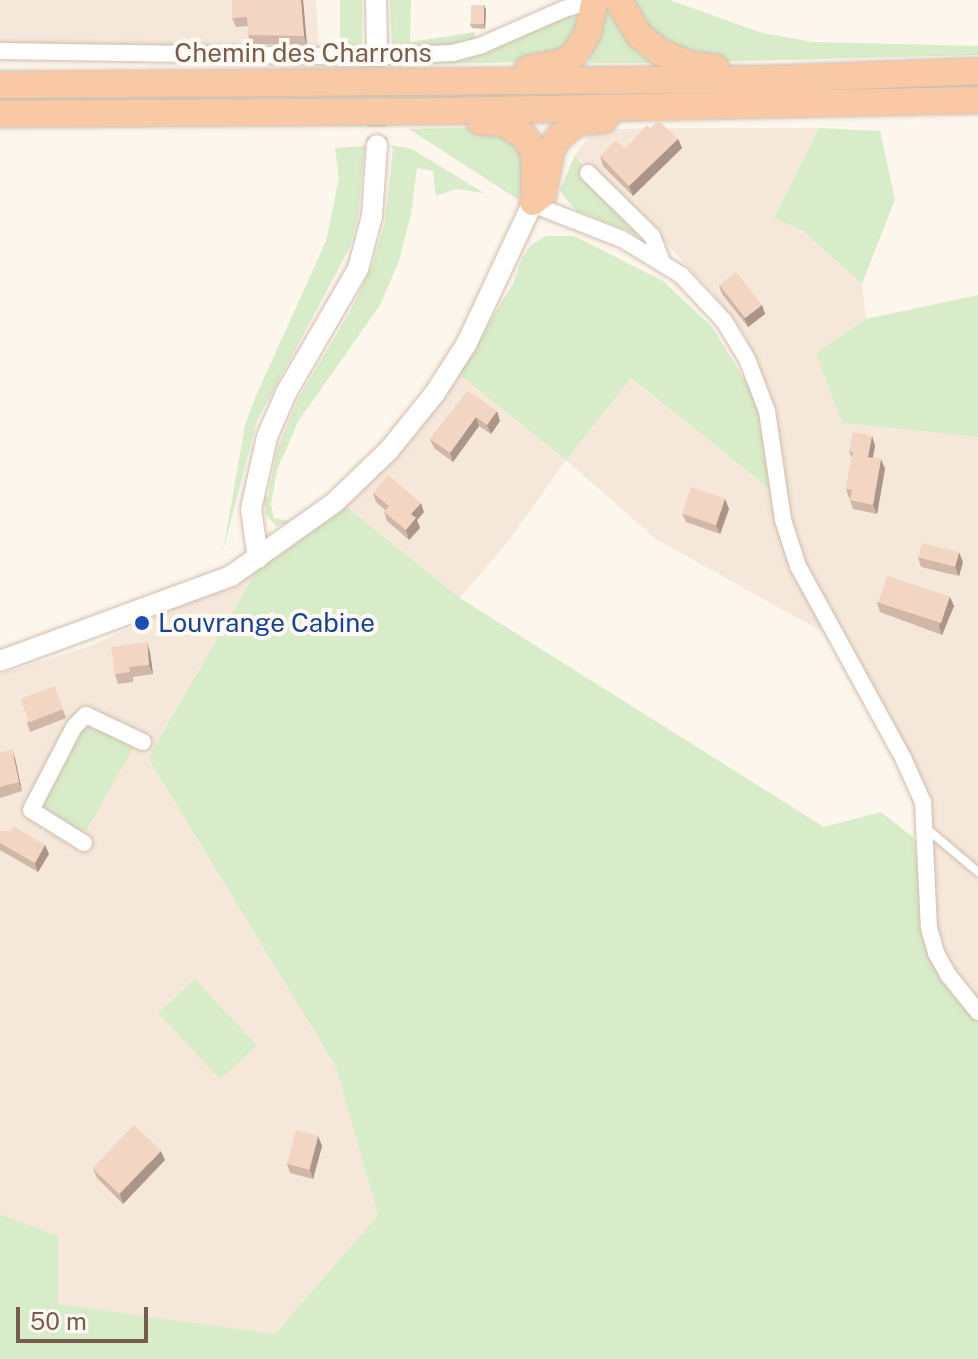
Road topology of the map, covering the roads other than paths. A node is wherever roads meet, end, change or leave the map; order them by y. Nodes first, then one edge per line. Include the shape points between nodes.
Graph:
1 (376, 0) edge
2 (595, 0) edge
3 (618, 0) edge
4 (377, 47) tunnel mouth
5 (0, 51) edge
6 (978, 71) edge
7 (774, 79) junction
8 (494, 81) junction
9 (0, 85) edge
10 (978, 100) edge
11 (660, 106) junction
12 (443, 111) junction
13 (0, 114) edge
14 (377, 145) tunnel mouth
15 (588, 173) dead end
16 (533, 203) junction
17 (663, 264) junction
18 (258, 558) junction
19 (0, 661) edge
20 (143, 742) dead end
21 (926, 828) junction
22 (84, 843) dead end
23 (978, 872) edge
24 (978, 1012) edge

1 - 4 street
2 - 5 street, Chemin des Charrons via 453,53 342,57
2 - 8 highway via 588,32 575,54 546,68 501,70
3 - 7 highway via 639,35 660,52 706,68 764,67
6 - 7 highway
7 - 8 highway
8 - 9 highway
10 - 11 highway
11 - 12 highway
11 - 16 highway via 650,119 593,120 565,130 551,150 543,194
12 - 13 highway
12 - 16 highway via 449,122 504,123 524,136 535,160
14 - 18 street via 372,216 358,269 286,393 267,437 251,509
15 - 17 street via 652,236
16 - 17 street via 622,239
16 - 18 street via 467,343 435,393 361,479
17 - 21 street via 681,275 724,321 760,387 783,520 798,566 904,760 923,802
18 - 19 street via 231,576 158,606
20 - 22 street via 86,715 74,727 31,810
21 - 23 lane
21 - 24 street via 929,928 936,953

